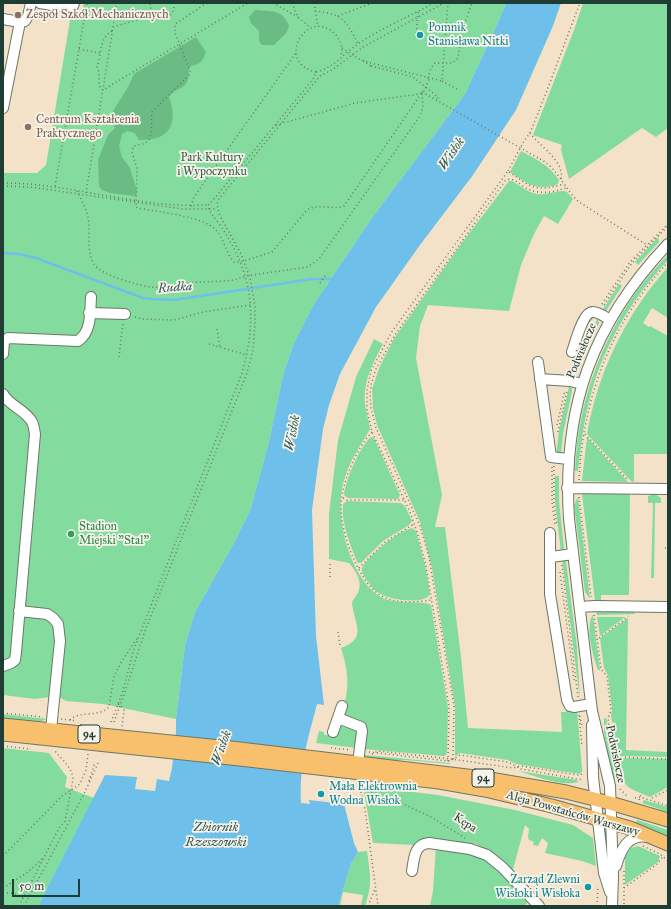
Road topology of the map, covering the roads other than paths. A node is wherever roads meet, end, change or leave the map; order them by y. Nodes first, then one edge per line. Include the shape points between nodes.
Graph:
1 (31, 3) edge
2 (40, 3) edge
3 (74, 3) edge
4 (3, 19) edge
5 (20, 22) junction
6 (3, 108) edge
7 (668, 244) edge
8 (90, 297) dead end
9 (89, 313) junction
10 (125, 314) road end
11 (610, 320) junction
12 (3, 342) edge
13 (3, 354) edge
14 (575, 354) road end
15 (538, 362) dead end
16 (540, 379) junction
17 (582, 384) junction
18 (3, 394) edge
19 (568, 459) junction
20 (567, 488) junction
21 (668, 489) edge
22 (554, 533) road end
23 (573, 554) junction
24 (556, 556) junction
25 (580, 607) junction
26 (668, 607) edge
27 (19, 611) junction
28 (3, 666) edge
29 (342, 706) dead end
30 (592, 708) junction
31 (338, 718) junction
32 (3, 725) edge
33 (51, 730) junction
34 (334, 732) dead end
35 (3, 734) edge
36 (174, 747) junction
37 (360, 770) junction
38 (595, 799) junction
39 (610, 803) junction
40 (598, 819) junction
41 (668, 820) edge
42 (612, 823) junction
43 (664, 845) edge
44 (412, 872) dead end
45 (613, 876) junction
46 (611, 895) junction
47 (539, 906) edge
48 (612, 906) edge

1 - 5 street via 27,19
2 - 3 street via 69,8
4 - 5 street
5 - 6 street
7 - 11 street, Podwisłocze via 637,278
8 - 9 street
9 - 10 street
9 - 12 street via 86,334 78,341 8,338
11 - 14 street via 599,314 589,313 584,318
11 - 17 street, Podwisłocze via 592,356
12 - 13 street
15 - 16 street
16 - 17 street
16 - 19 street via 551,457
17 - 19 street, Podwisłocze via 572,423
18 - 27 street via 6,400 27,415 33,423 35,434
19 - 20 street, Podwisłocze
20 - 21 street
20 - 23 street, Podwisłocze
22 - 24 street
23 - 24 street
23 - 25 street, Podwisłocze
24 - 30 street via 550,594 567,700 570,706
25 - 26 street
25 - 30 street, Podwisłocze
27 - 28 street via 15,660
27 - 33 street via 47,614 58,624 60,640
29 - 31 street
30 - 38 street, Podwisłocze via 591,742
30 - 39 street, Podwisłocze via 610,786
31 - 34 street
31 - 37 street via 361,727
32 - 33 main road, 94
33 - 36 main road, 94
35 - 36 main road, 94
36 - 37 main road, Aleja Powstańców Warszawy / 94
37 - 38 main road, Aleja Powstańców Warszawy / 94 via 484,778
37 - 40 main road, Aleja Powstańców Warszawy / 94 via 485,790
38 - 39 main road, Aleja Powstańców Warszawy / 94
38 - 40 street, Podwisłocze
39 - 41 main road, Aleja Powstańców Warszawy / 94
39 - 42 street, Podwisłocze
40 - 42 main road, Aleja Powstańców Warszawy / 94
40 - 46 street, Podwisłocze via 604,873
42 - 43 main road, Aleja Powstańców Warszawy / 94
42 - 45 street, Podwisłocze
43 - 45 street via 644,836 631,840 623,847
44 - 47 street via 416,850 424,843 470,849 487,856 502,867
45 - 46 street
46 - 48 street

